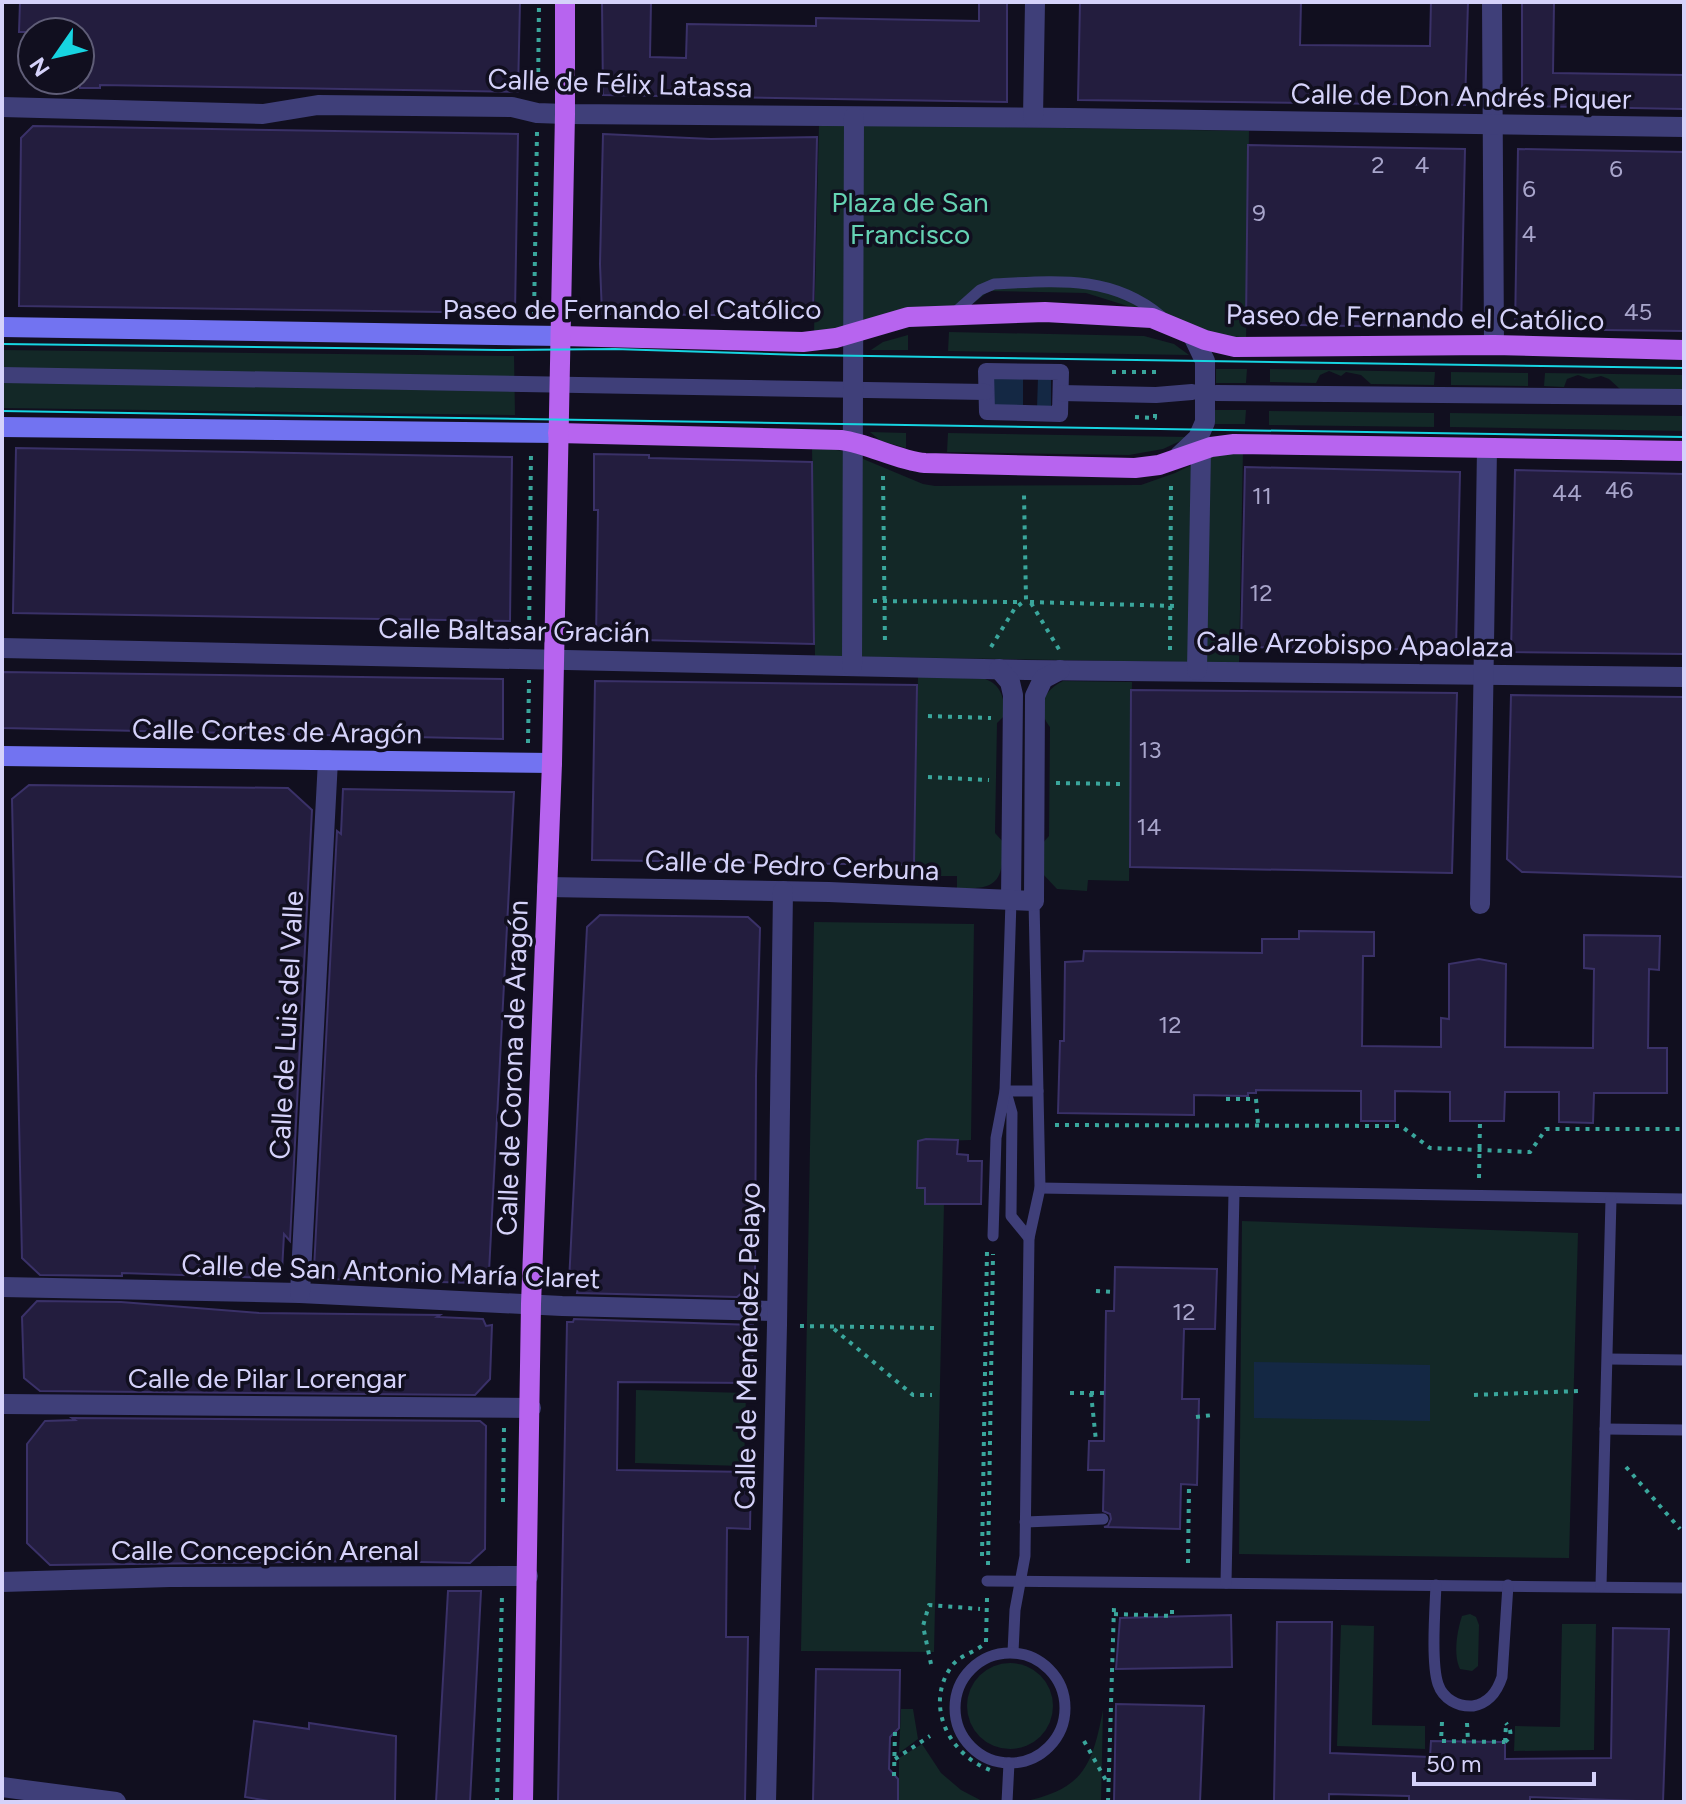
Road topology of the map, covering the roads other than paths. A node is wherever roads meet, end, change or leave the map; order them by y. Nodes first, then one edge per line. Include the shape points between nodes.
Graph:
1 (565, 2) edge
2 (1035, 2) edge
3 (1492, 2) edge
4 (2, 107) edge
5 (565, 114) junction
6 (854, 117) junction
7 (1033, 117) junction
8 (1238, 120) joint
9 (1493, 124) junction
10 (1684, 127) edge
11 (953, 314) junction
12 (1167, 323) junction
13 (2, 327) edge
14 (854, 333) junction
15 (561, 336) junction
16 (1193, 336) junction
17 (1494, 345) junction
18 (1684, 350) edge
19 (2, 375) edge
20 (560, 384) junction
21 (853, 389) junction
22 (986, 392) junction
23 (1192, 392) dead end
24 (1061, 393) junction
25 (1216, 393) dead end
26 (1684, 397) edge
27 (2, 427) edge
28 (558, 433) junction
29 (852, 442) junction
30 (1487, 448) junction
31 (1201, 450) junction
32 (1684, 451) edge
33 (1176, 459) junction
34 (2, 648) edge
35 (554, 659) junction
36 (993, 661) junction
37 (1060, 661) junction
38 (852, 666) junction
39 (1026, 670) joint
40 (1197, 670) junction
41 (1482, 675) junction
42 (1684, 677) edge
43 (2, 756) edge
44 (328, 760) junction
45 (552, 763) junction
46 (547, 887) junction
47 (783, 891) junction
48 (1011, 901) junction
49 (1034, 901) junction
50 (1480, 904) dead end
51 (1005, 1091) junction
52 (1038, 1091) junction
53 (1040, 1188) junction
54 (1234, 1192) junction
55 (1611, 1199) junction
56 (1684, 1199) edge
57 (993, 1236) road end
58 (1029, 1238) junction
59 (2, 1287) edge
60 (300, 1293) junction
61 (531, 1304) junction
62 (777, 1311) junction
63 (1608, 1359) junction
64 (1684, 1360) edge
65 (2, 1404) edge
66 (531, 1408) junction
67 (1605, 1429) junction
68 (1684, 1430) edge
69 (1103, 1519) dead end
70 (1025, 1522) junction
71 (528, 1576) junction
72 (987, 1581) road end
73 (1021, 1581) junction
74 (2, 1582) edge
75 (1226, 1583) junction
76 (1436, 1585) junction
77 (1508, 1585) junction
78 (1601, 1586) junction
79 (1684, 1588) edge
80 (1013, 1652) junction
81 (1009, 1763) junction
82 (2, 1787) edge
83 (116, 1802) edge
84 (523, 1802) edge
85 (766, 1802) edge
86 (1007, 1802) edge

1 - 5 main road, Calle de Corona de Aragón
2 - 7 street
3 - 9 street
4 - 5 street, Calle de Félix Latassa via 263,114 318,105 497,106
5 - 6 street, Calle de Félix Latassa
5 - 15 main road, Calle de Corona de Aragón
6 - 7 street, Calle de Félix Latassa
6 - 14 street
7 - 8 street, Calle de Félix Latassa
8 - 9 street, Calle de Don Andrés Piquer
9 - 10 street, Calle de Don Andrés Piquer
9 - 17 street
11 - 12 main road, Paseo de Fernando el Católico via 1045,312 1136,316
11 - 12 lane via 994,284 1082,282 1126,295
11 - 14 main road, Paseo de Fernando el Católico via 908,317
12 - 16 main road, Paseo de Fernando el Católico
13 - 15 main road, Paseo de Fernando el Católico
14 - 15 main road, Paseo de Fernando el Católico via 790,342
14 - 21 street
15 - 20 main road, Calle de Corona de Aragón
16 - 17 main road, Paseo de Fernando el Católico via 1235,347
16 - 33 street via 1205,361 1205,422 1198,438
17 - 18 main road, Paseo de Fernando el Católico
19 - 20 street
20 - 21 street
20 - 28 main road, Calle de Corona de Aragón
21 - 22 street
21 - 29 street
22 - 24 street via 987,412 1060,414
22 - 24 street via 986,371 1046,371 1061,372
23 - 24 street
25 - 26 street
27 - 28 main road
28 - 29 main road
28 - 35 main road, Calle de Corona de Aragón
29 - 33 main road via 925,463 1135,468
29 - 38 street
30 - 31 main road via 1234,444
30 - 32 main road
30 - 41 street
31 - 33 main road
31 - 40 street
34 - 35 street, Calle Baltasar Gracián
35 - 38 street, Calle Baltasar Gracián
35 - 45 main road, Calle de Corona de Aragón
36 - 38 street, Calle Baltasar Gracián
36 - 39 street, Calle Baltasar Gracián
36 - 48 street via 1010,682 1013,695
37 - 39 street, Calle Arzobispo Apaolaza
37 - 40 street, Calle Arzobispo Apaolaza
37 - 49 street via 1035,696
40 - 41 street, Calle Arzobispo Apaolaza
41 - 42 street, Calle Arzobispo Apaolaza
41 - 50 street
43 - 44 main road, Calle Cortes de Aragón
44 - 45 main road, Calle Cortes de Aragón
44 - 60 street, Calle de Luis del Valle
45 - 46 main road, Calle de Corona de Aragón
46 - 47 street, Calle de Pedro Cerbuna
46 - 61 main road, Calle de Corona de Aragón
47 - 48 street, Calle de Pedro Cerbuna
47 - 62 street, Calle de Menéndez Pelayo
48 - 49 street, Calle de Pedro Cerbuna
48 - 51 lane
49 - 52 lane
51 - 52 lane
51 - 57 lane via 996,1138
51 - 58 lane via 1012,1113 1011,1216
52 - 53 lane
53 - 54 lane
53 - 58 lane
54 - 55 lane
54 - 75 lane
55 - 56 lane
55 - 63 lane
58 - 70 lane
59 - 60 street, Calle de San Antonio María Claret
60 - 61 street, Calle de San Antonio María Claret
61 - 62 street, Calle de San Antonio María Claret
61 - 66 main road, Calle de Corona de Aragón
62 - 85 street, Calle de Menéndez Pelayo
63 - 64 lane
63 - 67 lane
65 - 66 street, Calle de Pilar Lorengar
66 - 71 main road, Calle de Corona de Aragón
67 - 68 lane
67 - 78 lane
69 - 70 lane
70 - 73 lane
71 - 74 street, Calle Concepción Arenal
71 - 84 main road, Calle de Corona de Aragón
72 - 73 lane
73 - 75 lane
73 - 80 lane
75 - 76 lane
76 - 77 lane
76 - 77 lane via 1438,1685 1450,1700 1470,1706 1490,1698 1502,1677
77 - 78 lane
78 - 79 lane
80 - 81 lane via 1047,1667 1065,1701 1057,1737 1044,1751
80 - 81 lane via 979,1661 958,1688 955,1705 957,1723 976,1751
81 - 86 lane
82 - 83 street

